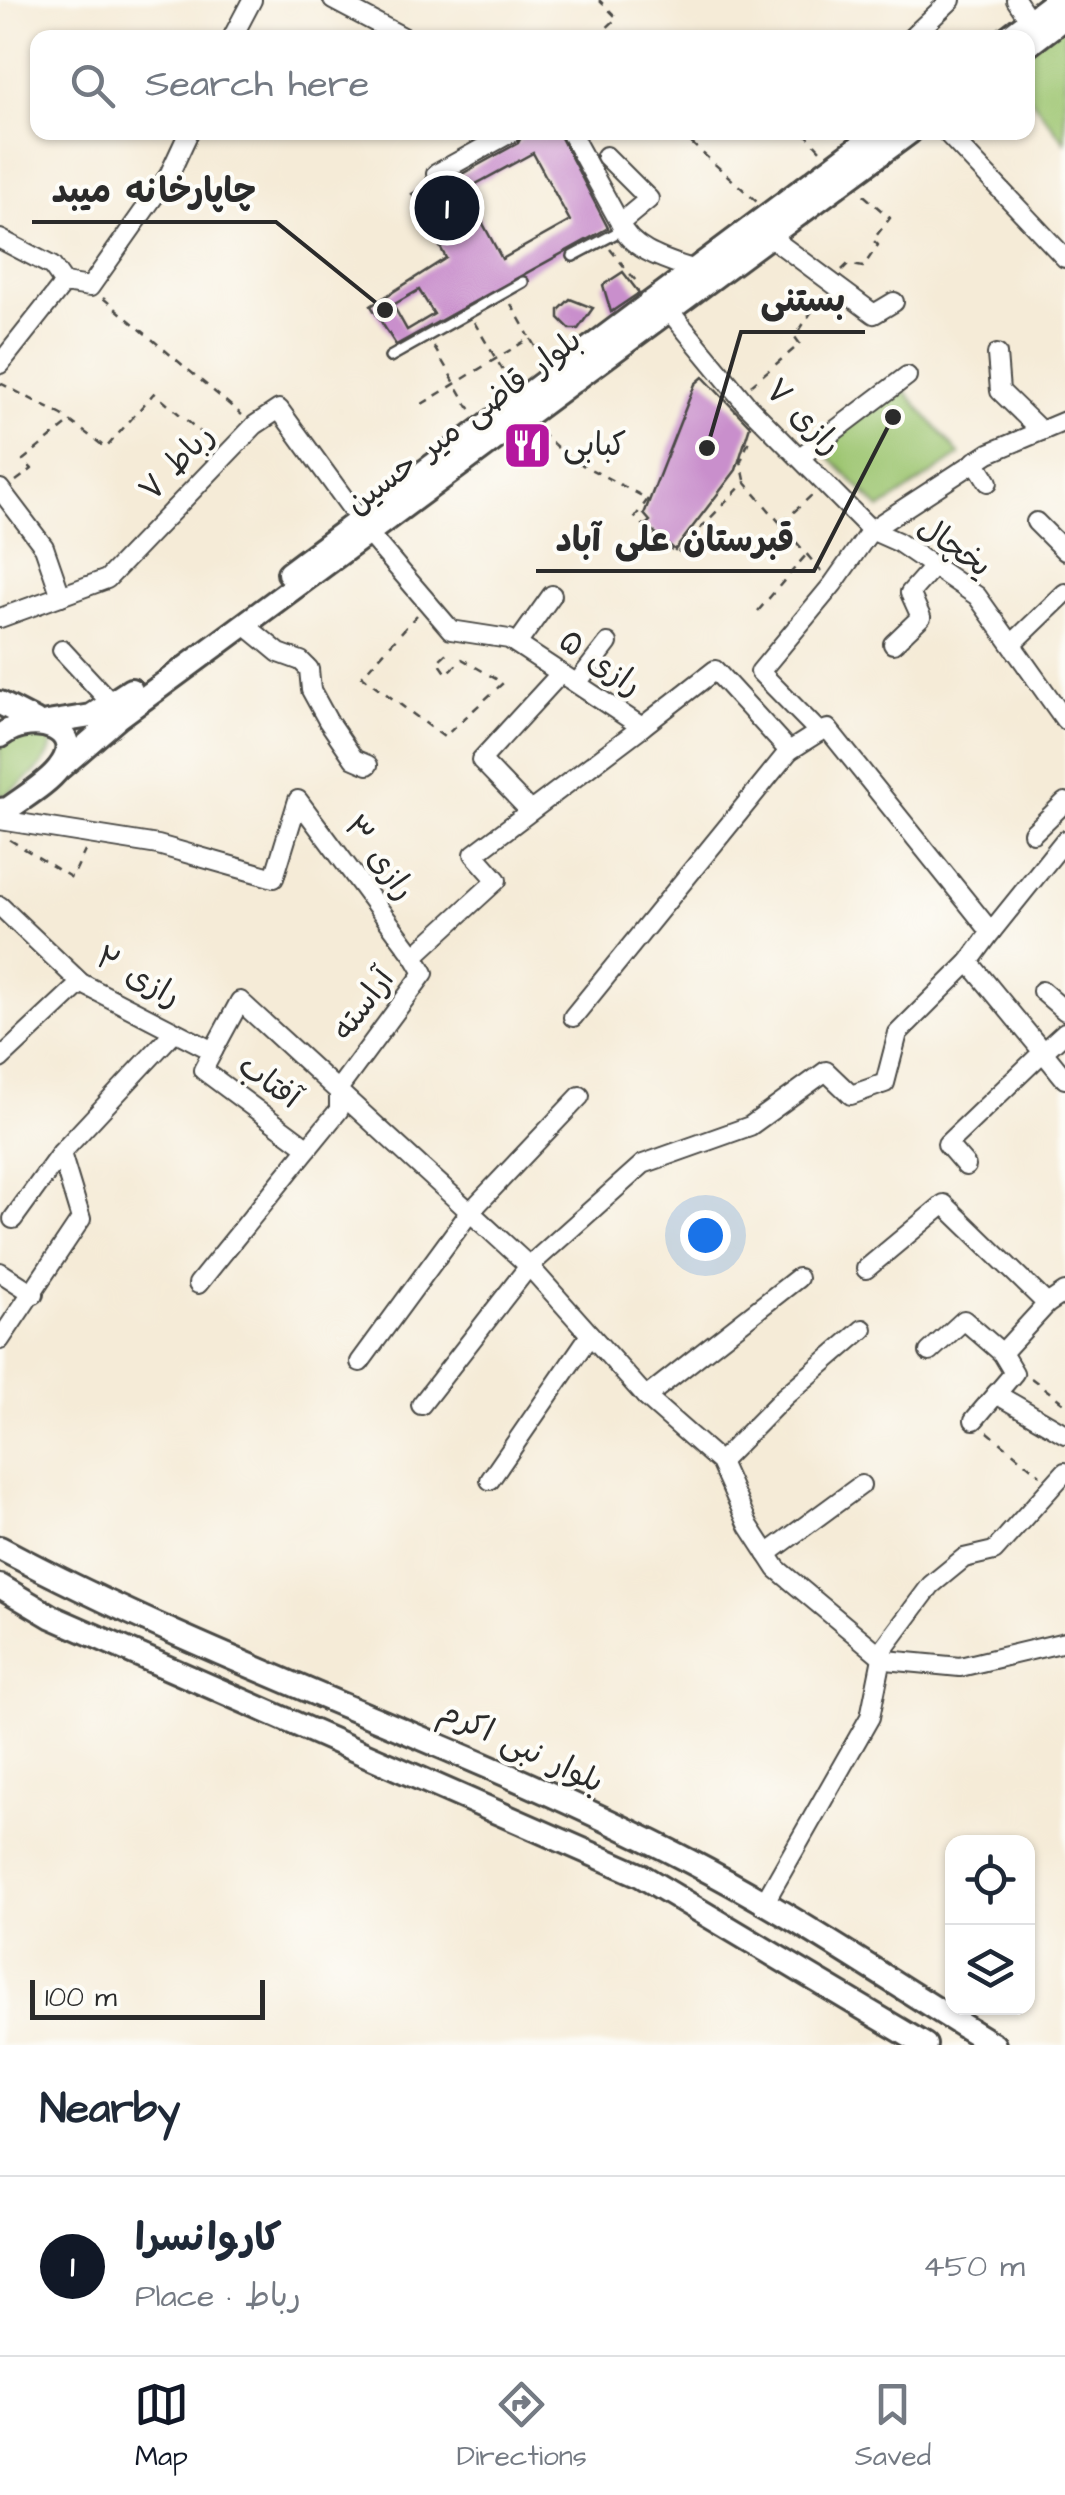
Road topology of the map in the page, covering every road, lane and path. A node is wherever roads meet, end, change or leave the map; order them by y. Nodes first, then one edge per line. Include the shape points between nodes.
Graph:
1 (252, 0) edge
2 (333, 0) edge
3 (599, 0) edge
4 (951, 0) edge
5 (1016, 0) edge
6 (1057, 0) edge
7 (1065, 18) edge
8 (1030, 21) junction
9 (236, 30) edge
10 (390, 30) edge
11 (604, 30) edge
12 (919, 30) edge
13 (1018, 30) edge
14 (1035, 40) edge
15 (185, 140) edge
16 (498, 140) edge
17 (574, 140) edge
18 (688, 140) edge
19 (811, 140) edge
20 (871, 140) edge
21 (896, 140) edge
22 (954, 140) edge
23 (606, 156) dead end
24 (840, 173) junction
25 (436, 174) dead end
26 (770, 225) junction
27 (621, 227) junction
28 (0, 240) edge
29 (609, 247) dead end
30 (573, 256) dead end
31 (1065, 258) edge
32 (695, 270) junction
33 (64, 282) junction
34 (523, 282) dead end
35 (830, 285) junction
36 (90, 287) junction
37 (656, 299) junction
38 (510, 302) dead end
39 (894, 302) dead end
40 (473, 321) dead end
41 (530, 338) junction
42 (436, 349) dead end
43 (997, 354) dead end
44 (390, 356) dead end
45 (496, 359) junction
46 (0, 364) edge
47 (546, 364) dead end
48 (908, 376) dead end
49 (0, 383) edge
50 (456, 384) junction
51 (513, 388) dead end
52 (738, 395) junction
53 (422, 404) dead end
54 (475, 416) dead end
55 (759, 416) junction
56 (524, 418) junction
57 (71, 421) junction
58 (1065, 421) edge
59 (254, 425) junction
60 (1042, 431) junction
61 (228, 454) junction
62 (800, 457) junction
63 (975, 461) junction
64 (745, 482) junction
65 (826, 482) junction
66 (988, 482) dead end
67 (1, 491) edge
68 (1036, 522) dead end
69 (781, 524) junction
70 (364, 526) junction
71 (871, 530) junction
72 (1065, 551) edge
73 (806, 554) junction
74 (934, 566) junction
75 (833, 584) junction
76 (1065, 593) edge
77 (552, 594) dead end
78 (61, 596) junction
79 (428, 602) junction
80 (758, 610) dead end
81 (0, 618) edge
82 (244, 625) junction
83 (468, 632) junction
84 (608, 643) dead end
85 (517, 644) junction
86 (893, 644) dead end
87 (1012, 644) junction
88 (62, 650) dead end
89 (569, 678) junction
90 (0, 703) edge
91 (112, 704) junction
92 (1065, 720) edge
93 (41, 722) junction
94 (642, 727) junction
95 (819, 732) junction
96 (0, 736) edge
97 (789, 752) junction
98 (368, 765) dead end
99 (60, 767) junction
100 (1065, 802) edge
101 (530, 811) junction
102 (2, 814) edge
103 (1032, 833) dead end
104 (0, 834) edge
105 (94, 834) junction
106 (1065, 840) edge
107 (0, 906) edge
108 (991, 932) junction
109 (414, 956) junction
110 (970, 962) junction
111 (81, 983) junction
112 (1042, 990) dead end
113 (1065, 1011) edge
114 (573, 1018) dead end
115 (174, 1032) junction
116 (1065, 1032) edge
117 (214, 1051) junction
118 (1043, 1052) junction
119 (0, 1059) edge
120 (1065, 1079) edge
121 (339, 1088) junction
122 (580, 1096) dead end
123 (308, 1148) junction
124 (61, 1152) junction
125 (966, 1166) dead end
126 (470, 1212) junction
127 (13, 1220) dead end
128 (529, 1266) junction
129 (866, 1269) dead end
130 (0, 1272) edge
131 (798, 1278) dead end
132 (198, 1284) dead end
133 (1065, 1292) edge
134 (34, 1294) junction
135 (1047, 1304) junction
136 (862, 1329) dead end
137 (590, 1335) junction
138 (0, 1340) edge
139 (928, 1352) dead end
140 (1004, 1356) junction
141 (360, 1362) dead end
142 (996, 1394) junction
143 (646, 1397) junction
144 (1065, 1404) edge
145 (421, 1405) dead end
146 (974, 1420) joint
147 (1065, 1434) edge
148 (720, 1462) junction
149 (1059, 1479) edge
150 (490, 1480) dead end
151 (860, 1485) dead end
152 (0, 1548) edge
153 (767, 1554) junction
154 (0, 1586) edge
155 (1065, 1642) edge
156 (881, 1655) junction
157 (362, 1710) junction
158 (346, 1745) junction
159 (763, 1905) junction
160 (925, 2045) edge
161 (994, 2045) edge

1 - 9 street
2 - 10 street
3 - 11 path via 617,18
4 - 12 street
5 - 8 street
6 - 8 main road
7 - 14 main road
8 - 13 main road
15 - 36 street via 169,175
16 - 25 street
17 - 27 street
18 - 26 path
19 - 24 path
20 - 24 main road, بلوار قاضی میر حسین
21 - 24 main road, بلوار قاضی میر حسین
22 - 31 street
23 - 27 street via 648,199
24 - 26 main road, بلوار قاضی میر حسین
24 - 35 path via 890,218 864,267 848,264
26 - 32 main road, بلوار قاضی میر حسین
26 - 35 street
26 - 37 main road, بلوار قاضی میر حسین
27 - 30 lane
27 - 32 street via 640,248
28 - 33 street via 52,266
29 - 37 path
32 - 37 main road, بلوار قاضی میر حسین
33 - 36 street
33 - 46 street
34 - 44 lane
35 - 39 street via 874,314
35 - 52 path via 795,337 800,344
36 - 59 path
37 - 52 street, رازی ۷
37 - 56 main road, بلوار قاضی میر حسین
37 - 70 main road, بلوار قاضی میر حسین
38 - 41 path
40 - 45 path
41 - 45 path
41 - 47 path
42 - 50 path
43 - 60 street via 1000,391
45 - 50 path
45 - 51 path
48 - 62 street
49 - 57 path
50 - 53 path
50 - 54 path
52 - 55 street, رازی ۷
55 - 62 street, رازی ۷
55 - 64 path via 741,461
56 - 64 path via 568,458 648,498 635,518 676,554
56 - 70 main road, بلوار قاضی میر حسین
57 - 61 path via 106,448 154,393
57 - 67 path via 23,460 32,469
58 - 60 street
59 - 61 street, رباط ۷
59 - 70 street, رباط ۷ via 278,409
60 - 63 street
61 - 78 street, رباط ۷ via 107,579
62 - 65 street, رازی ۷
63 - 66 street
63 - 71 street
64 - 69 path
65 - 69 path
65 - 71 street, رازی ۷
67 - 78 street via 44,547
68 - 72 street
69 - 73 path
70 - 79 street, رازی ۵
70 - 82 main road, بلوار قاضی میر حسین
70 - 91 main road, بلوار قاضی میر حسین
71 - 74 street, یخچال
71 - 75 street
73 - 75 path
73 - 80 path
74 - 86 street via 910,593 921,617
74 - 87 street, یخچال via 977,596
75 - 95 street via 760,672
76 - 87 street
77 - 85 street
78 - 81 street, رباط ۷
79 - 83 street, رازی ۵ via 451,630
79 - 83 path via 362,676 444,737 503,683 462,659 446,674 438,661
82 - 98 street via 301,661 328,721 354,759
82 - 99 main road, بلوار قاضی میر حسین
83 - 85 street, رازی ۵
84 - 89 street
85 - 89 street, رازی ۵
87 - 92 street, یخچال
88 - 91 street
89 - 94 street, رازی ۵
89 - 101 street via 481,760
90 - 93 main road
91 - 93 main road, بلوار قاضی میر حسین via 91,716
93 - 96 main road, بلوار قاضی میر حسین
93 - 99 main road via 61,733 66,750
94 - 97 street, رازی ۵ via 715,670
94 - 101 street, رازی ۳
95 - 97 street
95 - 108 street via 828,729
97 - 114 street
99 - 102 main road, بلوار قاضی میر حسین
100 - 103 street
101 - 109 street, رازی ۳ via 474,854 497,880
102 - 105 street, رازی ۳
104 - 105 path via 72,878
105 - 109 street, رازی ۳ via 274,878 298,800
106 - 108 street
107 - 111 street, رازی ۲
108 - 110 street
109 - 121 street, آراسته via 424,973
110 - 118 street
110 - 128 street via 898,1033 885,1083 851,1095 826,1071 750,1126 642,1164
111 - 115 street, رازی ۲
111 - 119 street
112 - 113 street
115 - 117 street, رازی ۲
115 - 124 street
116 - 118 street
117 - 121 street via 240,1001
117 - 123 street, آفتاب via 204,1070
118 - 120 street
118 - 125 street via 947,1144
121 - 123 street, آفتاب via 339,1110
121 - 126 street
122 - 126 street
123 - 132 street
124 - 127 street
124 - 134 street via 82,1219
126 - 128 street
126 - 141 street
128 - 137 street
128 - 145 street
129 - 135 street via 944,1204
130 - 134 street
131 - 143 street
133 - 135 street
134 - 138 street
135 - 140 street
136 - 148 street
137 - 143 street
137 - 150 street
139 - 140 street via 964,1320
140 - 142 street via 1014,1373
140 - 144 path
142 - 146 street
142 - 147 street
143 - 148 street
146 - 149 path
148 - 153 street
149 - 156 street via 994,1551 964,1558 931,1586
151 - 153 street
152 - 157 main road, بلوار نبی اکرم via 108,1606
153 - 156 street via 776,1569
154 - 158 main road, بلوار نبی اکرم via 52,1617
155 - 156 street via 960,1667
156 - 159 street via 870,1717
157 - 158 main road
157 - 159 main road, بلوار نبی اکرم via 690,1861
158 - 160 main road, بلوار نبی اکرم via 640,1875
159 - 161 main road, بلوار نبی اکرم

